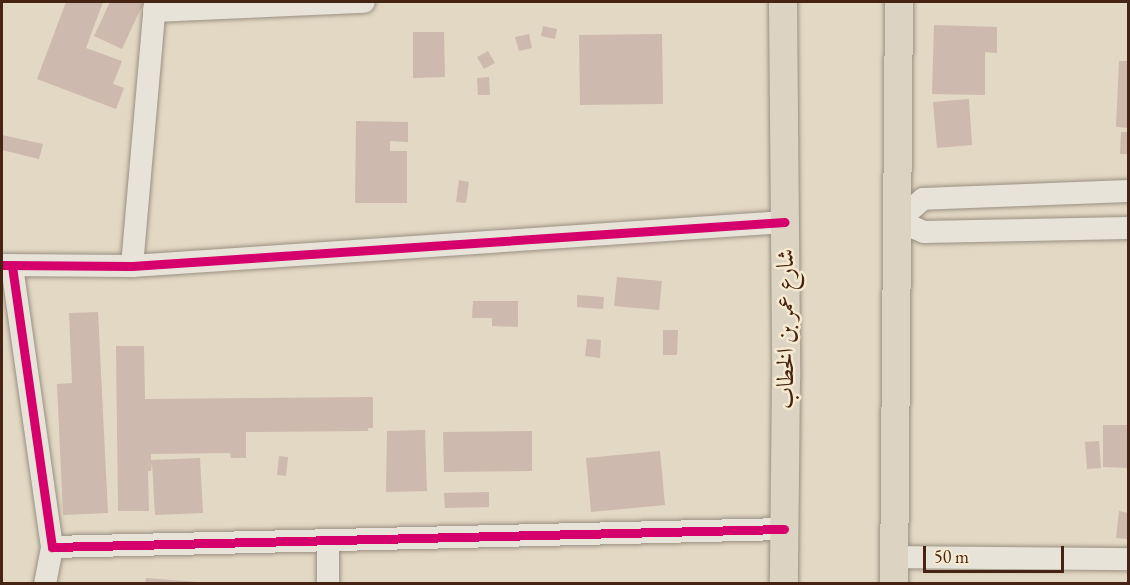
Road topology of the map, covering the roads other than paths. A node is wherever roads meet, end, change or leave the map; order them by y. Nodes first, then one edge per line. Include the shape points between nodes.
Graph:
1 (364, 2) edge
2 (783, 2) edge
3 (899, 2) edge
4 (155, 6) edge
5 (1128, 191) edge
6 (898, 221) junction
7 (785, 222) junction
8 (1128, 228) edge
9 (7, 266) edge
10 (132, 266) junction
11 (784, 529) junction
12 (328, 540) junction
13 (52, 547) junction
14 (1128, 559) edge
15 (894, 570) edge
16 (45, 584) edge
17 (328, 584) edge
18 (784, 584) edge

1 - 4 street
2 - 7 main road, شارع عمر بن الخطاب
3 - 6 main road
4 - 10 street
5 - 6 street via 922,199
6 - 8 street via 924,232
6 - 15 main road
7 - 10 street
7 - 11 main road, شارع عمر بن الخطاب
9 - 10 street
9 - 13 street
11 - 12 street
11 - 18 main road, شارع عمر بن الخطاب
12 - 13 street
12 - 17 street
13 - 16 street
14 - 15 street

